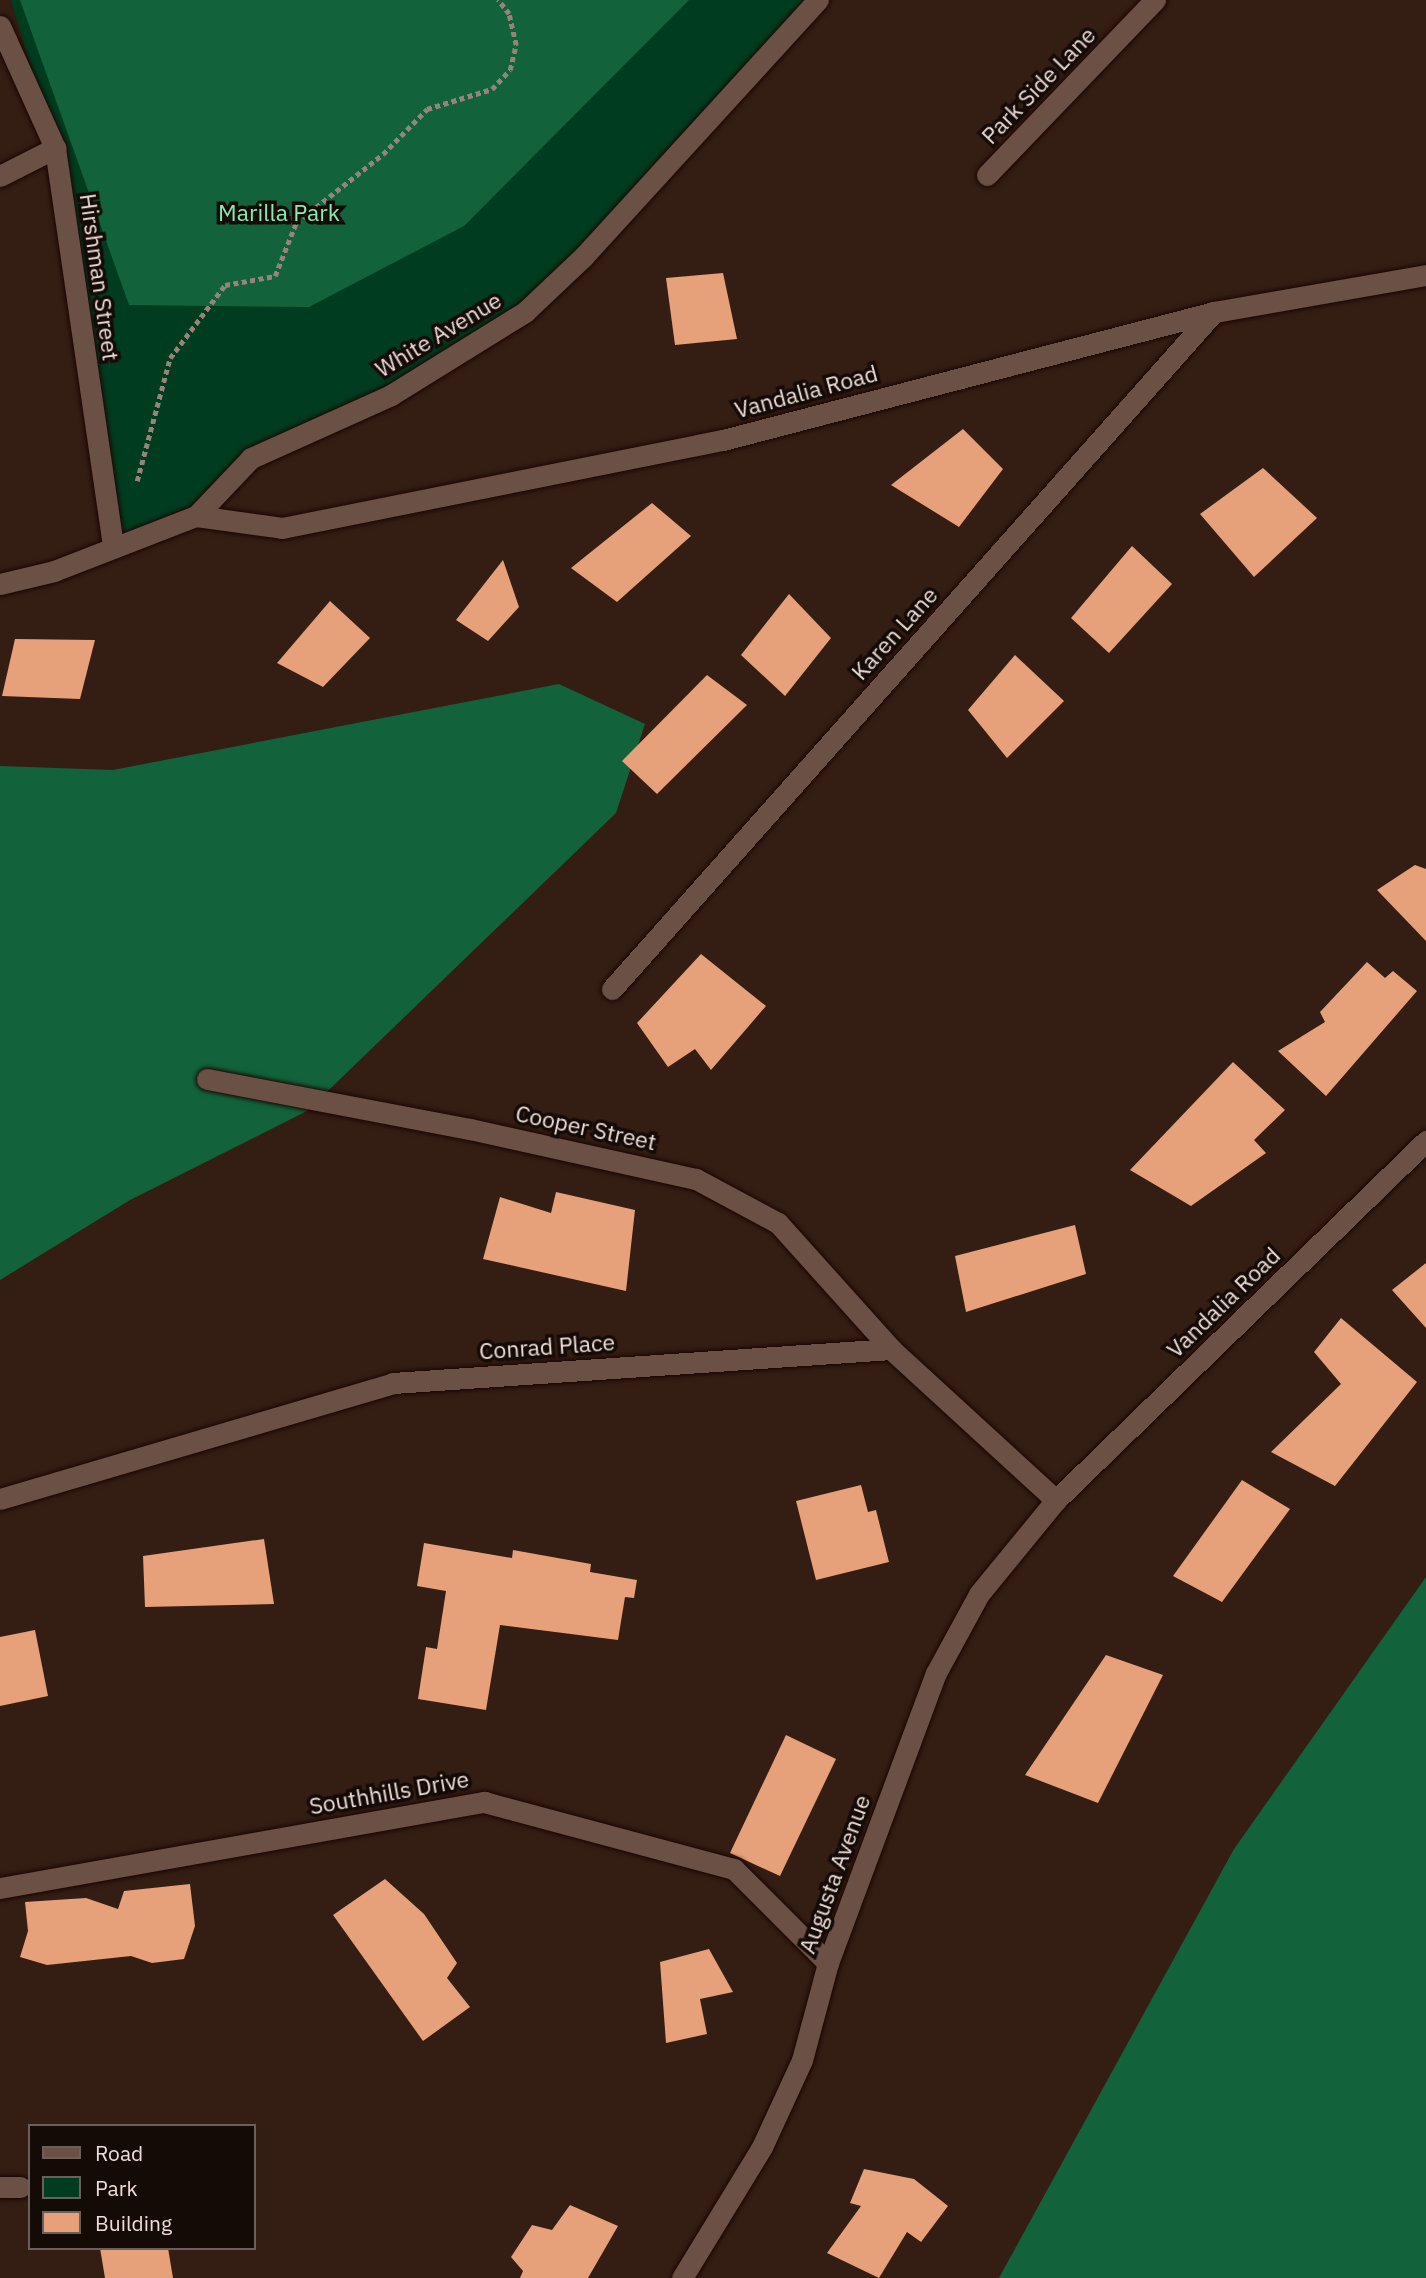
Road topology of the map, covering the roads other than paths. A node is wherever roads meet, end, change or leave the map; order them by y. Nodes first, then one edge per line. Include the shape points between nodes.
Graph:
1 (818, 0) edge
2 (1155, 0) edge
3 (0, 26) edge
4 (55, 148) junction
5 (987, 175) dead end
6 (0, 176) edge
7 (1426, 275) edge
8 (1214, 312) junction
9 (196, 516) junction
10 (113, 546) junction
11 (0, 584) edge
12 (612, 989) dead end
13 (207, 1079) dead end
14 (1426, 1141) edge
15 (891, 1349) junction
16 (0, 1499) edge
17 (1056, 1500) junction
18 (0, 1888) edge
19 (828, 1963) junction
20 (682, 2278) edge

1 - 9 street, White Avenue via 584,256 525,312 391,395 251,458
2 - 5 street, Park Side Lane
3 - 4 street, Hirshman Street
4 - 6 street
4 - 10 street, Hirshman Street
7 - 8 street, Vandalia Road
8 - 9 street, Vandalia Road via 723,440 282,528
8 - 12 street, Karen Lane
9 - 10 street, White Avenue
10 - 11 street, White Avenue via 54,571
13 - 15 street, Cooper Street via 696,1179 778,1223
14 - 17 street, Vandalia Road
15 - 16 street, Conrad Place via 393,1383
15 - 17 street
17 - 19 street, Augusta Avenue via 979,1594 936,1673
18 - 19 street, Southhills Drive via 484,1802 734,1869
19 - 20 street, Augusta Avenue via 802,2060 762,2147

